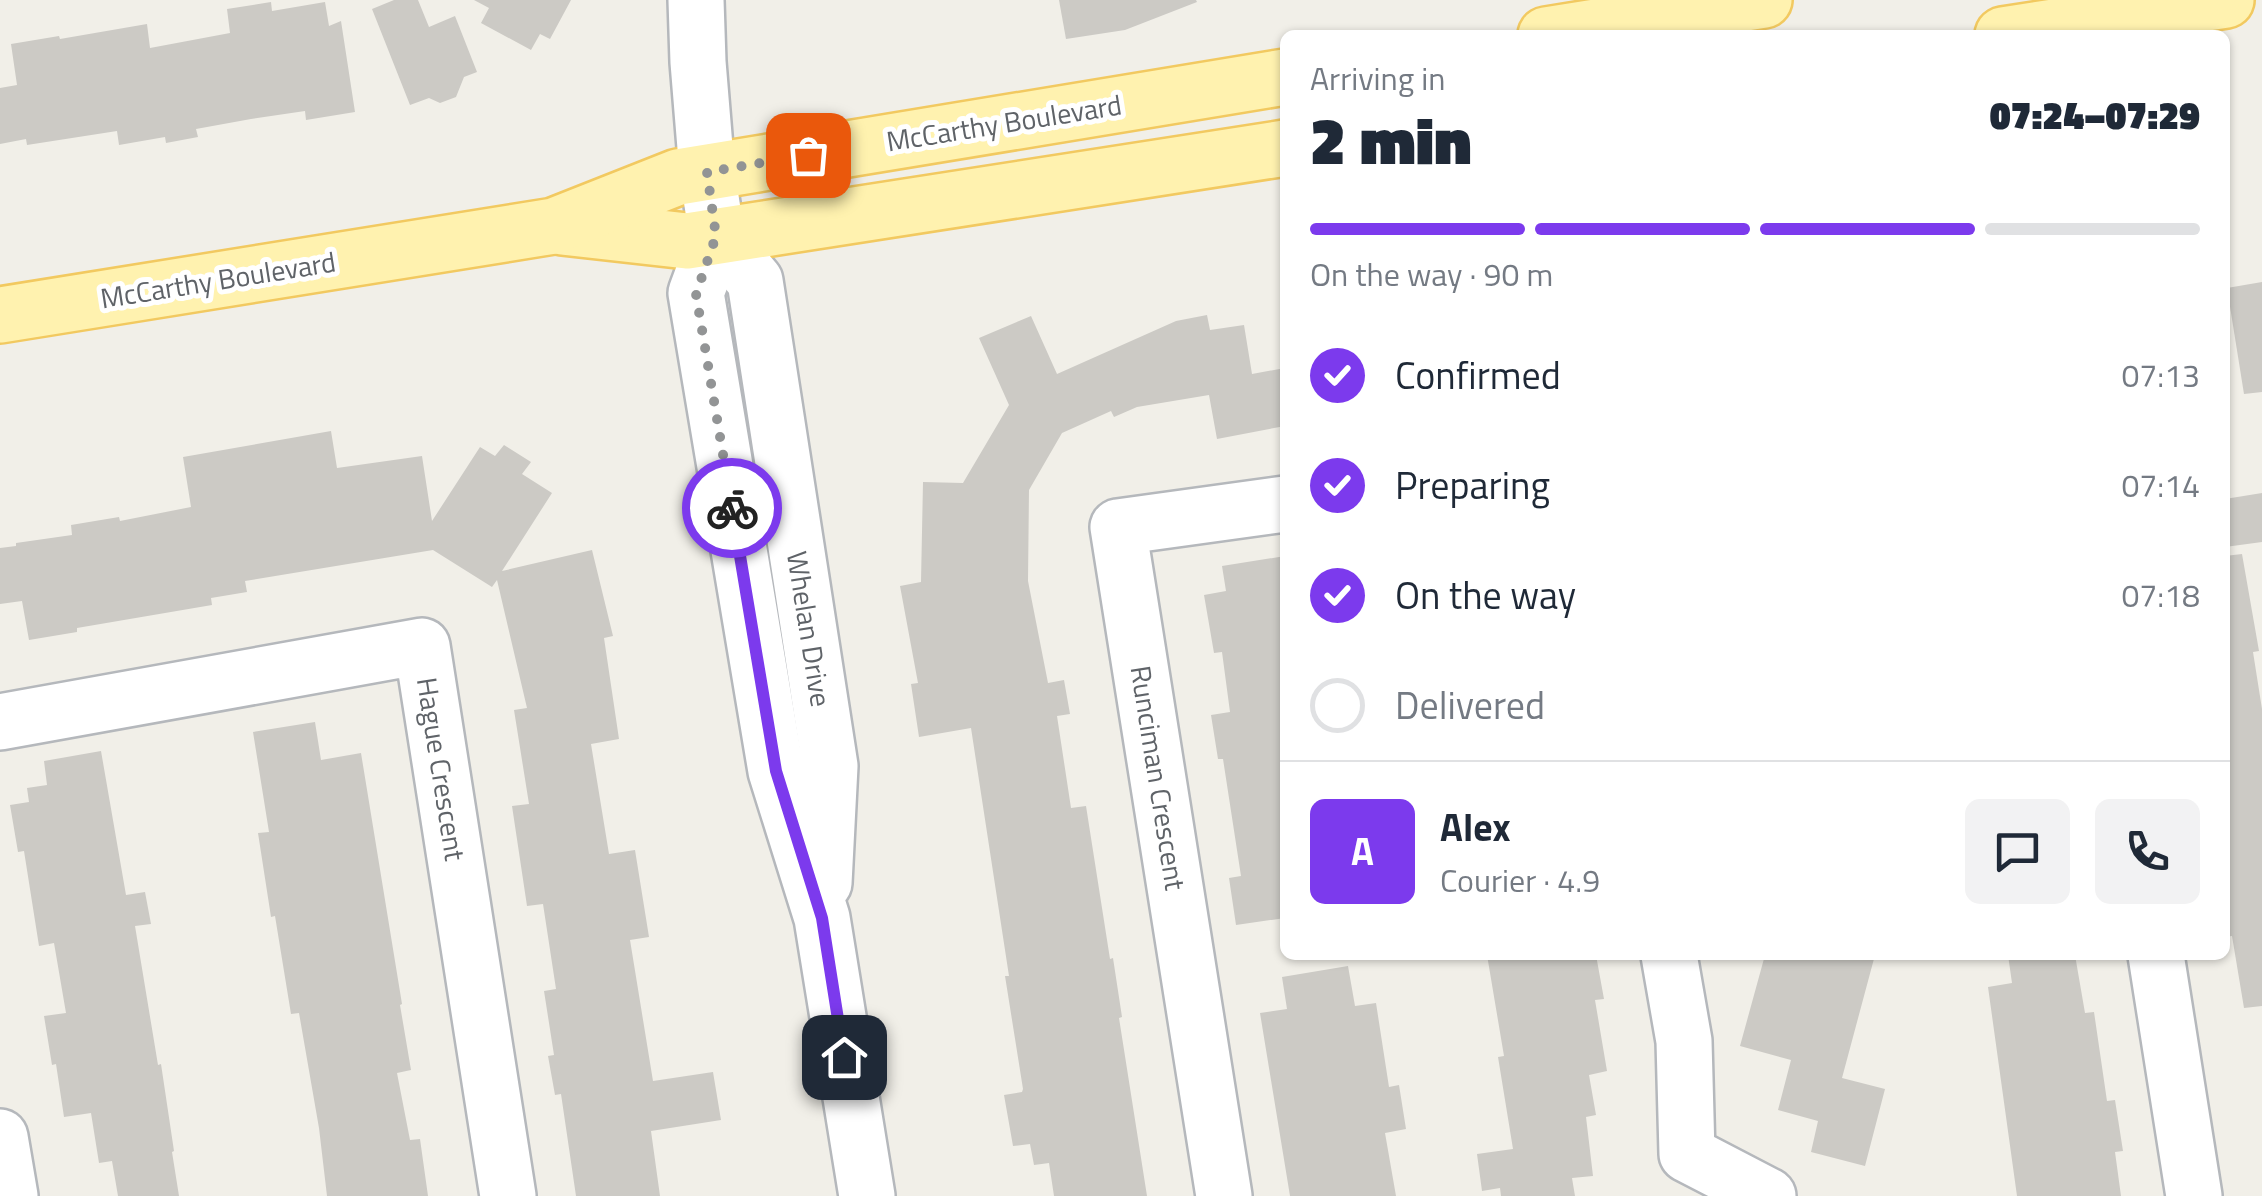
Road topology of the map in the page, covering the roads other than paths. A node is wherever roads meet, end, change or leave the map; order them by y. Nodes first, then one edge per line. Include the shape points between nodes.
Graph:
1 (696, 0) edge
2 (1764, 0) edge
3 (2226, 0) edge
4 (1577, 30) edge
5 (2035, 30) edge
6 (1280, 78) edge
7 (1280, 149) edge
8 (707, 172) junction
9 (554, 226) junction
10 (716, 236) junction
11 (0, 314) edge
12 (1280, 505) edge
13 (0, 722) edge
14 (1670, 960) edge
15 (2157, 960) edge
16 (0, 1137) edge
17 (10, 1196) edge
18 (508, 1196) edge
19 (867, 1196) edge
20 (1224, 1196) edge
21 (1768, 1196) edge
22 (2194, 1196) edge

1 - 8 street, Whelan Drive
2 - 4 main road
3 - 5 main road
6 - 8 main road, McCarthy Boulevard
7 - 10 main road, McCarthy Boulevard
8 - 9 main road, McCarthy Boulevard
8 - 10 street, Whelan Drive
9 - 10 main road, McCarthy Boulevard via 688,240
9 - 11 main road, McCarthy Boulevard
10 - 19 street, Whelan Drive via 696,294 776,771 822,918
12 - 20 street, Runciman Crescent via 1118,527
13 - 18 street, Hague Crescent via 422,646
14 - 21 street via 1684,1041 1687,1154
15 - 22 street
16 - 17 street

